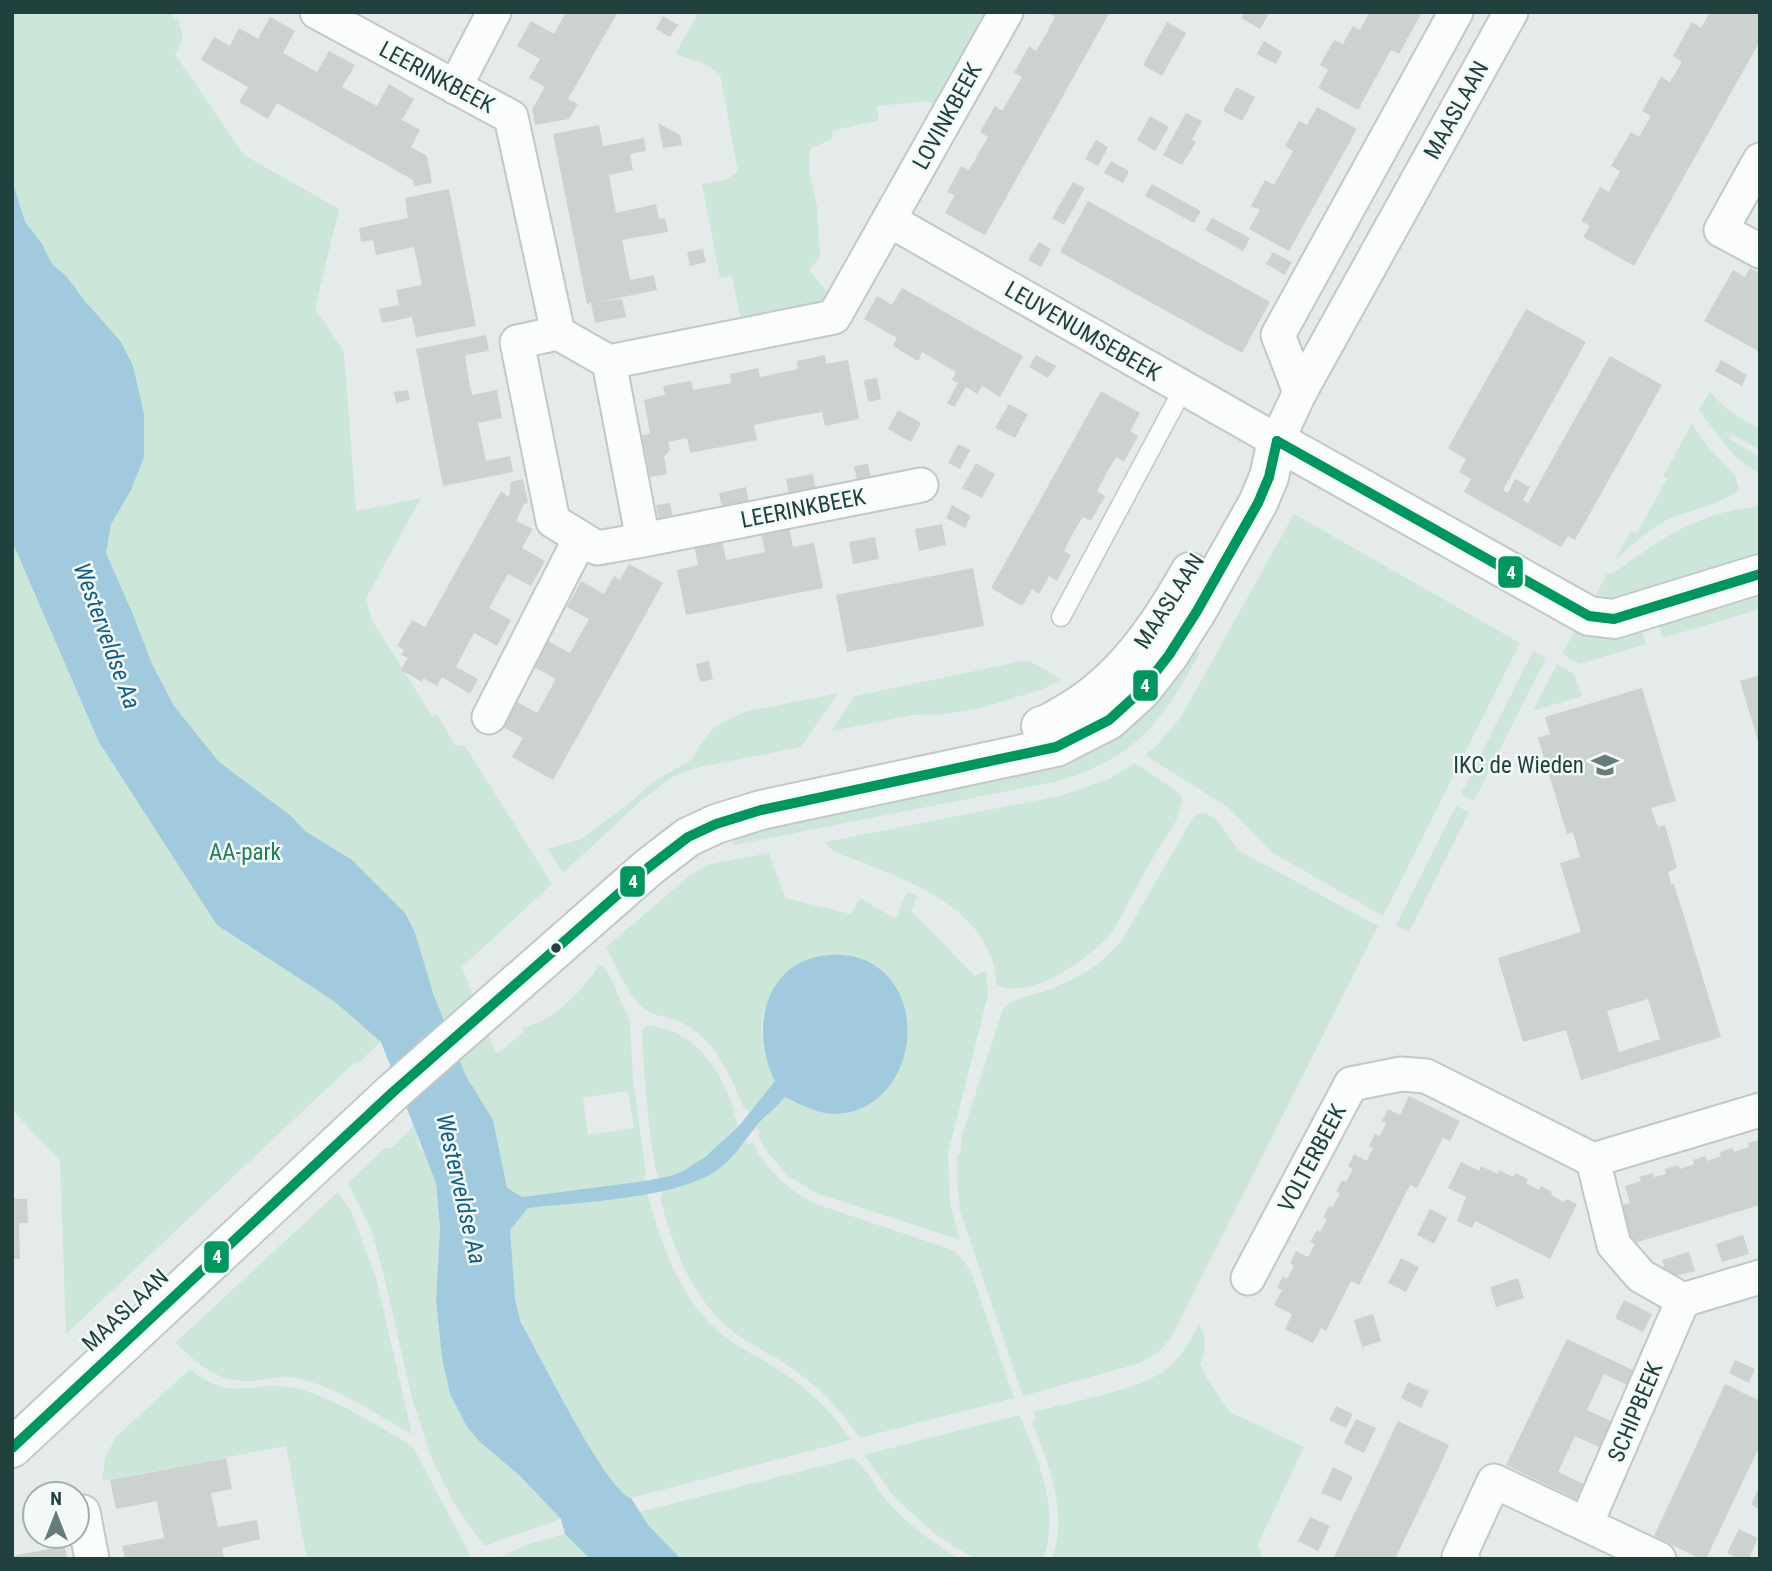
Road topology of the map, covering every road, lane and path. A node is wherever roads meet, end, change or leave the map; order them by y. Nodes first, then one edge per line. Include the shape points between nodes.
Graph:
1 (317, 12) edge
2 (494, 12) edge
3 (1006, 12) edge
4 (1456, 12) edge
5 (1510, 12) edge
6 (455, 87) junction
7 (1760, 160) edge
8 (889, 220) junction
9 (1760, 251) edge
10 (558, 333) junction
11 (609, 362) junction
12 (1183, 389) junction
13 (1300, 391) junction
14 (1277, 441) junction
15 (921, 485) dead end
16 (580, 539) junction
17 (643, 540) junction
18 (1760, 574) edge
19 (1061, 617) dead end
20 (489, 717) dead end
21 (385, 1084) junction
22 (1760, 1110) edge
23 (1593, 1160) junction
24 (1760, 1276) edge
25 (1248, 1278) dead end
26 (1683, 1300) junction
27 (12, 1414) edge
28 (12, 1448) edge
29 (1586, 1524) junction
30 (1463, 1559) edge
31 (1659, 1559) edge

1 - 6 street, LEERINKBEEK
2 - 6 street
3 - 8 street, LOVINKBEEK
4 - 13 street, MAASLAAN via 1278,335
5 - 13 street, MAASLAAN
6 - 10 street, LEERINKBEEK via 511,117
7 - 9 street via 1721,230
8 - 11 street via 834,317
8 - 12 street, LEUVENUMSEBEEK
10 - 11 street
10 - 16 street, LEERINKBEEK via 517,342 553,521
11 - 17 street
12 - 14 street, LEUVENUMSEBEEK
12 - 19 lane
13 - 14 street, MAASLAAN
14 - 18 street via 1588,616 1614,619
14 - 21 street, MAASLAAN via 1244,470 1176,597 1126,665 1084,704 1046,725 963,748 707,799 680,811
15 - 17 street, LEERINKBEEK
16 - 17 street, LEERINKBEEK via 597,548
16 - 20 street
21 - 27 street, MAASLAAN
21 - 28 street, MAASLAAN
22 - 23 street
23 - 25 street, VOLTERBEEK via 1426,1076 1401,1074 1351,1084
23 - 26 street via 1614,1245 1641,1276
24 - 26 street
26 - 29 street, SCHIPBEEK
29 - 30 street via 1494,1481 1459,1556
29 - 31 street

